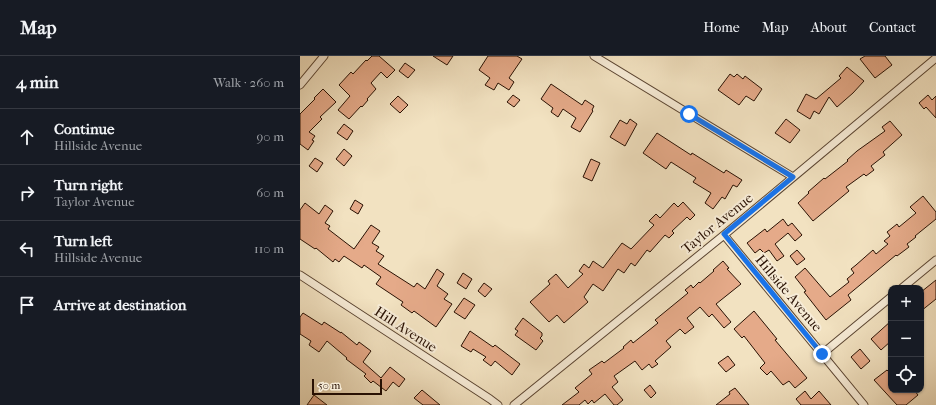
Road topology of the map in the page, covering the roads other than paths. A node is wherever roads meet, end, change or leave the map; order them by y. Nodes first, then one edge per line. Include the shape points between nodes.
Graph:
1 (324, 56) edge
2 (594, 56) edge
3 (936, 58) edge
4 (300, 84) edge
5 (793, 177) junction
6 (724, 234) junction
7 (936, 260) edge
8 (300, 275) edge
9 (906, 285) edge
10 (888, 299) edge
11 (822, 354) junction
12 (498, 405) edge
13 (514, 405) edge
14 (864, 405) edge

1 - 4 street
2 - 5 street
3 - 5 street, Taylor Avenue
5 - 6 street, Taylor Avenue
6 - 11 street, Hillside Avenue
6 - 13 street, Taylor Avenue
7 - 9 street
8 - 12 street, Hill Avenue
10 - 11 street
11 - 14 street, Hillside Avenue

